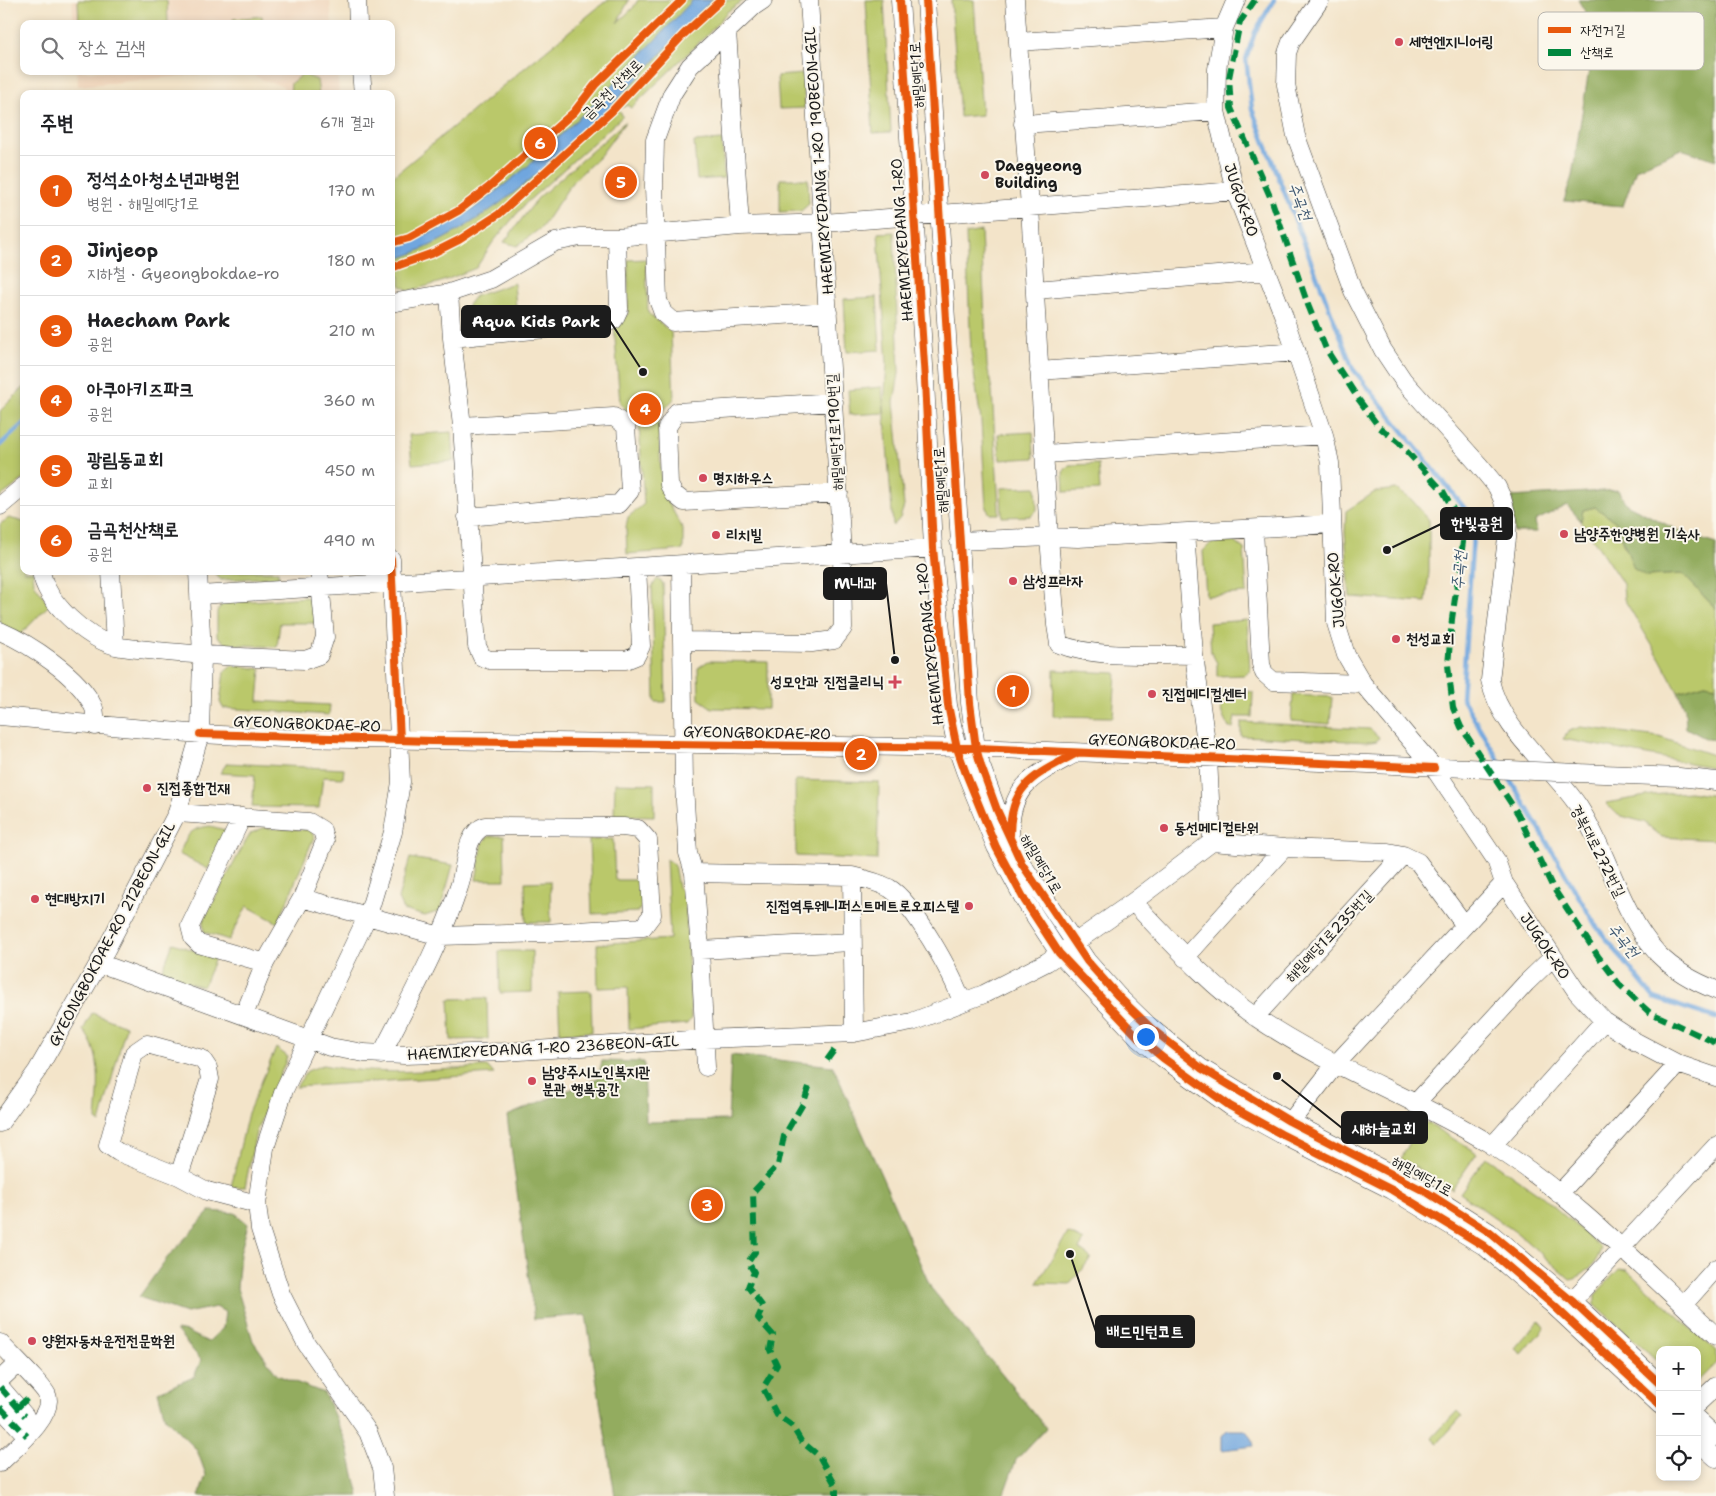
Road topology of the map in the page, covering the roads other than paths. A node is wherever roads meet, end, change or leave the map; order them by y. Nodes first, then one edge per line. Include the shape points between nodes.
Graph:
1 (356, 0) edge
2 (763, 0) edge
3 (809, 0) edge
4 (900, 0) edge
5 (926, 0) edge
6 (1015, 0) edge
7 (1236, 0) edge
8 (1320, 0) edge
9 (358, 20) edge
10 (1224, 28) junction
11 (726, 31) junction
12 (1018, 42) junction
13 (361, 75) edge
14 (363, 90) edge
15 (1216, 111) junction
16 (1023, 124) junction
17 (1235, 191) junction
18 (1030, 207) junction
19 (939, 214) junction
20 (914, 216) junction
21 (824, 223) junction
22 (740, 226) junction
23 (655, 233) junction
24 (617, 237) junction
25 (1266, 271) junction
26 (1035, 290) junction
27 (449, 293) junction
28 (395, 303) edge
29 (828, 312) junction
30 (452, 338) junction
31 (1297, 352) junction
32 (1039, 371) junction
33 (834, 402) junction
34 (462, 426) junction
35 (1324, 435) junction
36 (1045, 454) junction
37 (20, 489) edge
38 (839, 493) junction
39 (0, 506) edge
40 (467, 517) junction
41 (1332, 524) junction
42 (1254, 529) junction
43 (1185, 533) junction
44 (1049, 537) junction
45 (959, 541) junction
46 (933, 548) junction
47 (842, 553) junction
48 (681, 565) junction
49 (638, 567) junction
50 (42, 575) edge
51 (111, 575) edge
52 (198, 575) edge
53 (392, 575) edge
54 (471, 578) junction
55 (320, 579) edge
56 (393, 582) junction
57 (200, 594) junction
58 (0, 630) edge
59 (682, 641) junction
60 (115, 646) junction
61 (1194, 655) junction
62 (202, 656) junction
63 (1364, 684) junction
64 (0, 716) edge
65 (95, 726) junction
66 (200, 734) junction
67 (400, 740) junction
68 (683, 745) junction
69 (957, 748) junction
70 (976, 748) junction
71 (1077, 753) junction
72 (1208, 757) junction
73 (1434, 768) junction
74 (1716, 781) edge
75 (177, 813) junction
76 (242, 817) junction
77 (1010, 840) junction
78 (1212, 842) junction
79 (1284, 848) junction
80 (1403, 855) junction
81 (694, 873) junction
82 (852, 876) junction
83 (1504, 883) junction
84 (302, 898) junction
85 (1133, 902) junction
86 (368, 915) junction
87 (1464, 924) junction
88 (440, 936) junction
89 (852, 942) junction
90 (1074, 942) junction
91 (700, 950) junction
92 (1059, 953) junction
93 (1185, 958) junction
94 (1552, 958) junction
95 (99, 963) junction
96 (265, 963) junction
97 (1716, 990) edge
98 (962, 1002) junction
99 (244, 1015) junction
100 (1255, 1017) junction
101 (1604, 1021) junction
102 (854, 1033) junction
103 (308, 1039) junction
104 (704, 1039) junction
105 (382, 1055) junction
106 (1336, 1064) junction
107 (1678, 1064) junction
108 (706, 1067) dead end
109 (1716, 1077) edge
110 (1415, 1104) junction
111 (0, 1122) edge
112 (1285, 1128) junction
113 (1492, 1146) junction
114 (1716, 1146) edge
115 (179, 1176) junction
116 (1559, 1194) junction
117 (257, 1204) junction
118 (1622, 1248) junction
119 (1716, 1268) edge
120 (1572, 1301) junction
121 (1682, 1305) junction
122 (1716, 1336) edge
123 (0, 1343) edge
124 (18, 1363) junction
125 (0, 1380) edge
126 (1656, 1380) edge
127 (1716, 1386) edge
128 (0, 1387) edge
129 (1701, 1400) edge
130 (1656, 1402) edge
131 (13, 1409) edge
132 (1701, 1423) edge
133 (26, 1436) junction
134 (1716, 1437) edge
135 (1701, 1445) edge
136 (1716, 1458) edge
137 (0, 1463) edge
138 (384, 1496) edge

1 - 9 street
2 - 11 street
3 - 21 street, HAEMIRYEDANG 1-RO 190BEON-GIL
4 - 20 street, HAEMIRYEDANG 1-RO
5 - 19 street, 해밀예당1로
6 - 12 street
7 - 10 street, JUGOK-RO
8 - 97 street via 1287,53 1286,85 1296,136 1348,279 1383,350 1403,380 1497,487 1508,519 1490,680 1493,695 1504,716 1579,807 1643,935 1678,970
10 - 12 street
10 - 15 street, JUGOK-RO via 1217,69
11 - 22 street
11 - 23 street via 690,66 672,94 655,140
12 - 16 street
13 - 14 street
15 - 16 street
15 - 17 street, JUGOK-RO
16 - 18 street
17 - 18 street
17 - 25 street, JUGOK-RO
18 - 19 street
18 - 26 street
19 - 20 street
19 - 45 street, 해밀예당1로
20 - 21 street
20 - 46 street, HAEMIRYEDANG 1-RO
21 - 22 street
21 - 29 street, HAEMIRYEDANG 1-RO 190BEON-GIL
22 - 23 street
23 - 24 street
23 - 29 street, HAEMIRYEDANG 1-RO 190BEON-GIL via 658,300 672,322
24 - 27 street via 580,237 555,242 491,279
24 - 30 street via 619,309 614,320
25 - 26 street
25 - 31 street, JUGOK-RO
26 - 32 street
27 - 28 street
27 - 30 street
29 - 33 street, 해밀예당1로190번길
30 - 34 street
31 - 32 street
31 - 35 street, JUGOK-RO
32 - 36 street
33 - 38 street, 해밀예당1로190번길
33 - 38 street via 677,412 667,427 668,485 684,502
34 - 40 street
34 - 40 street via 614,417 626,426 630,491 619,504
35 - 36 street
35 - 41 street, JUGOK-RO via 1330,463
36 - 44 street
37 - 39 street
38 - 47 street, 해밀예당1로190번길
40 - 54 street
41 - 42 street
41 - 63 street, JUGOK-RO via 1336,623 1346,655
42 - 43 street
42 - 63 street via 1264,673 1273,681
43 - 44 street
43 - 61 street
44 - 45 street
44 - 61 street via 1060,644 1074,650 1094,652
45 - 70 street, 해밀예당1로
46 - 47 street
46 - 69 street, HAEMIRYEDANG 1-RO via 948,705
47 - 48 street
47 - 59 street, 해밀예당1로190번길 via 843,628 834,640 812,643
48 - 49 street
48 - 59 street
49 - 54 street
49 - 54 street via 641,646 636,656 626,660 490,660 482,657 477,646
50 - 60 street via 55,604 83,629
51 - 60 street
52 - 57 street, GYEONGBOKDAE-RO 212BEON-GIL
53 - 56 street
54 - 56 street
55 - 56 street
55 - 57 street
55 - 62 street via 325,638 319,655 305,660
56 - 67 street
57 - 62 street, GYEONGBOKDAE-RO 212BEON-GIL
58 - 65 street via 20,639 66,672 94,707
59 - 68 street
60 - 62 street
61 - 72 street
62 - 66 street, GYEONGBOKDAE-RO 212BEON-GIL
63 - 73 street, JUGOK-RO
64 - 65 street, GYEONGBOKDAE-RO
65 - 66 street, GYEONGBOKDAE-RO
66 - 67 street, GYEONGBOKDAE-RO
66 - 75 street, GYEONGBOKDAE-RO 212BEON-GIL
67 - 68 street, GYEONGBOKDAE-RO
67 - 86 street via 398,808
68 - 69 street, GYEONGBOKDAE-RO
68 - 81 street via 688,853
69 - 70 street, GYEONGBOKDAE-RO
69 - 92 street, HAEMIRYEDANG 1-RO via 996,847 1025,901
70 - 71 street, GYEONGBOKDAE-RO
70 - 77 street, 해밀예당1로
71 - 72 street, GYEONGBOKDAE-RO
71 - 77 street via 1032,777 1018,794 1010,812
72 - 73 street, GYEONGBOKDAE-RO
72 - 78 street
73 - 74 street, GYEONGBOKDAE-RO, bridge
73 - 83 street, JUGOK-RO via 1496,860
75 - 76 street
75 - 95 street, GYEONGBOKDAE-RO 212BEON-GIL
76 - 84 street via 309,822 322,830 325,841
76 - 96 street via 190,926 193,938 200,944
77 - 90 street, 해밀예당1로 via 1022,864
78 - 79 street
78 - 85 street, HAEMIRYEDANG 1-RO 236BEON-GIL
79 - 80 street
79 - 93 street
80 - 87 street via 1418,862
80 - 100 street, 해밀예당1로235번길
81 - 82 street
81 - 91 street
82 - 89 street
82 - 98 street via 891,889 910,909 955,983
83 - 87 street
83 - 94 street, JUGOK-RO
84 - 86 street
84 - 96 street
85 - 90 street, HAEMIRYEDANG 1-RO 236BEON-GIL
85 - 93 street
86 - 88 street
86 - 103 street
87 - 106 street
88 - 88 street, HAEMIRYEDANG 1-RO 236BEON-GIL via 643,927 652,915 648,840 638,829 623,827 485,826 476,830 457,894
88 - 105 street, HAEMIRYEDANG 1-RO 236BEON-GIL
89 - 91 street
89 - 102 street
90 - 92 street, HAEMIRYEDANG 1-RO 236BEON-GIL
90 - 112 street, 해밀예당1로 via 1118,996 1151,1028
91 - 104 street
92 - 98 street, HAEMIRYEDANG 1-RO 236BEON-GIL via 984,994
92 - 112 street, HAEMIRYEDANG 1-RO via 1163,1058 1230,1106
93 - 100 street
94 - 101 street, JUGOK-RO
94 - 110 street
95 - 99 street, HAEMIRYEDANG 1-RO 236BEON-GIL
95 - 111 street, GYEONGBOKDAE-RO 212BEON-GIL via 37,1071
96 - 99 street
98 - 102 street, HAEMIRYEDANG 1-RO 236BEON-GIL via 912,1022
99 - 103 street, HAEMIRYEDANG 1-RO 236BEON-GIL
100 - 106 street
101 - 107 street, JUGOK-RO
101 - 113 street
102 - 104 street, HAEMIRYEDANG 1-RO 236BEON-GIL
103 - 105 street, HAEMIRYEDANG 1-RO 236BEON-GIL via 341,1050
103 - 117 street via 284,1090 265,1148
104 - 105 street, HAEMIRYEDANG 1-RO 236BEON-GIL via 504,1052
104 - 108 street
106 - 110 street
106 - 112 street
107 - 109 street, JUGOK-RO
107 - 116 street
110 - 113 street
112 - 120 street, 해밀예당1로 via 1428,1194 1489,1232
112 - 130 street, HAEMIRYEDANG 1-RO via 1484,1246 1553,1305
113 - 116 street
114 - 118 street
115 - 115 street via 108,1145 134,1053 147,1044 202,1059 208,1068 210,1079
115 - 117 street via 207,1191
116 - 118 street
117 - 138 street via 260,1229 281,1294 306,1343 368,1432 382,1468
118 - 120 street
118 - 121 street
119 - 121 street
120 - 126 street, 해밀예당1로
121 - 122 street
123 - 124 street
124 - 125 street
124 - 133 street via 47,1395 48,1408 39,1424
127 - 129 street
128 - 131 street
131 - 133 street
132 - 134 street
133 - 137 street
135 - 136 street

